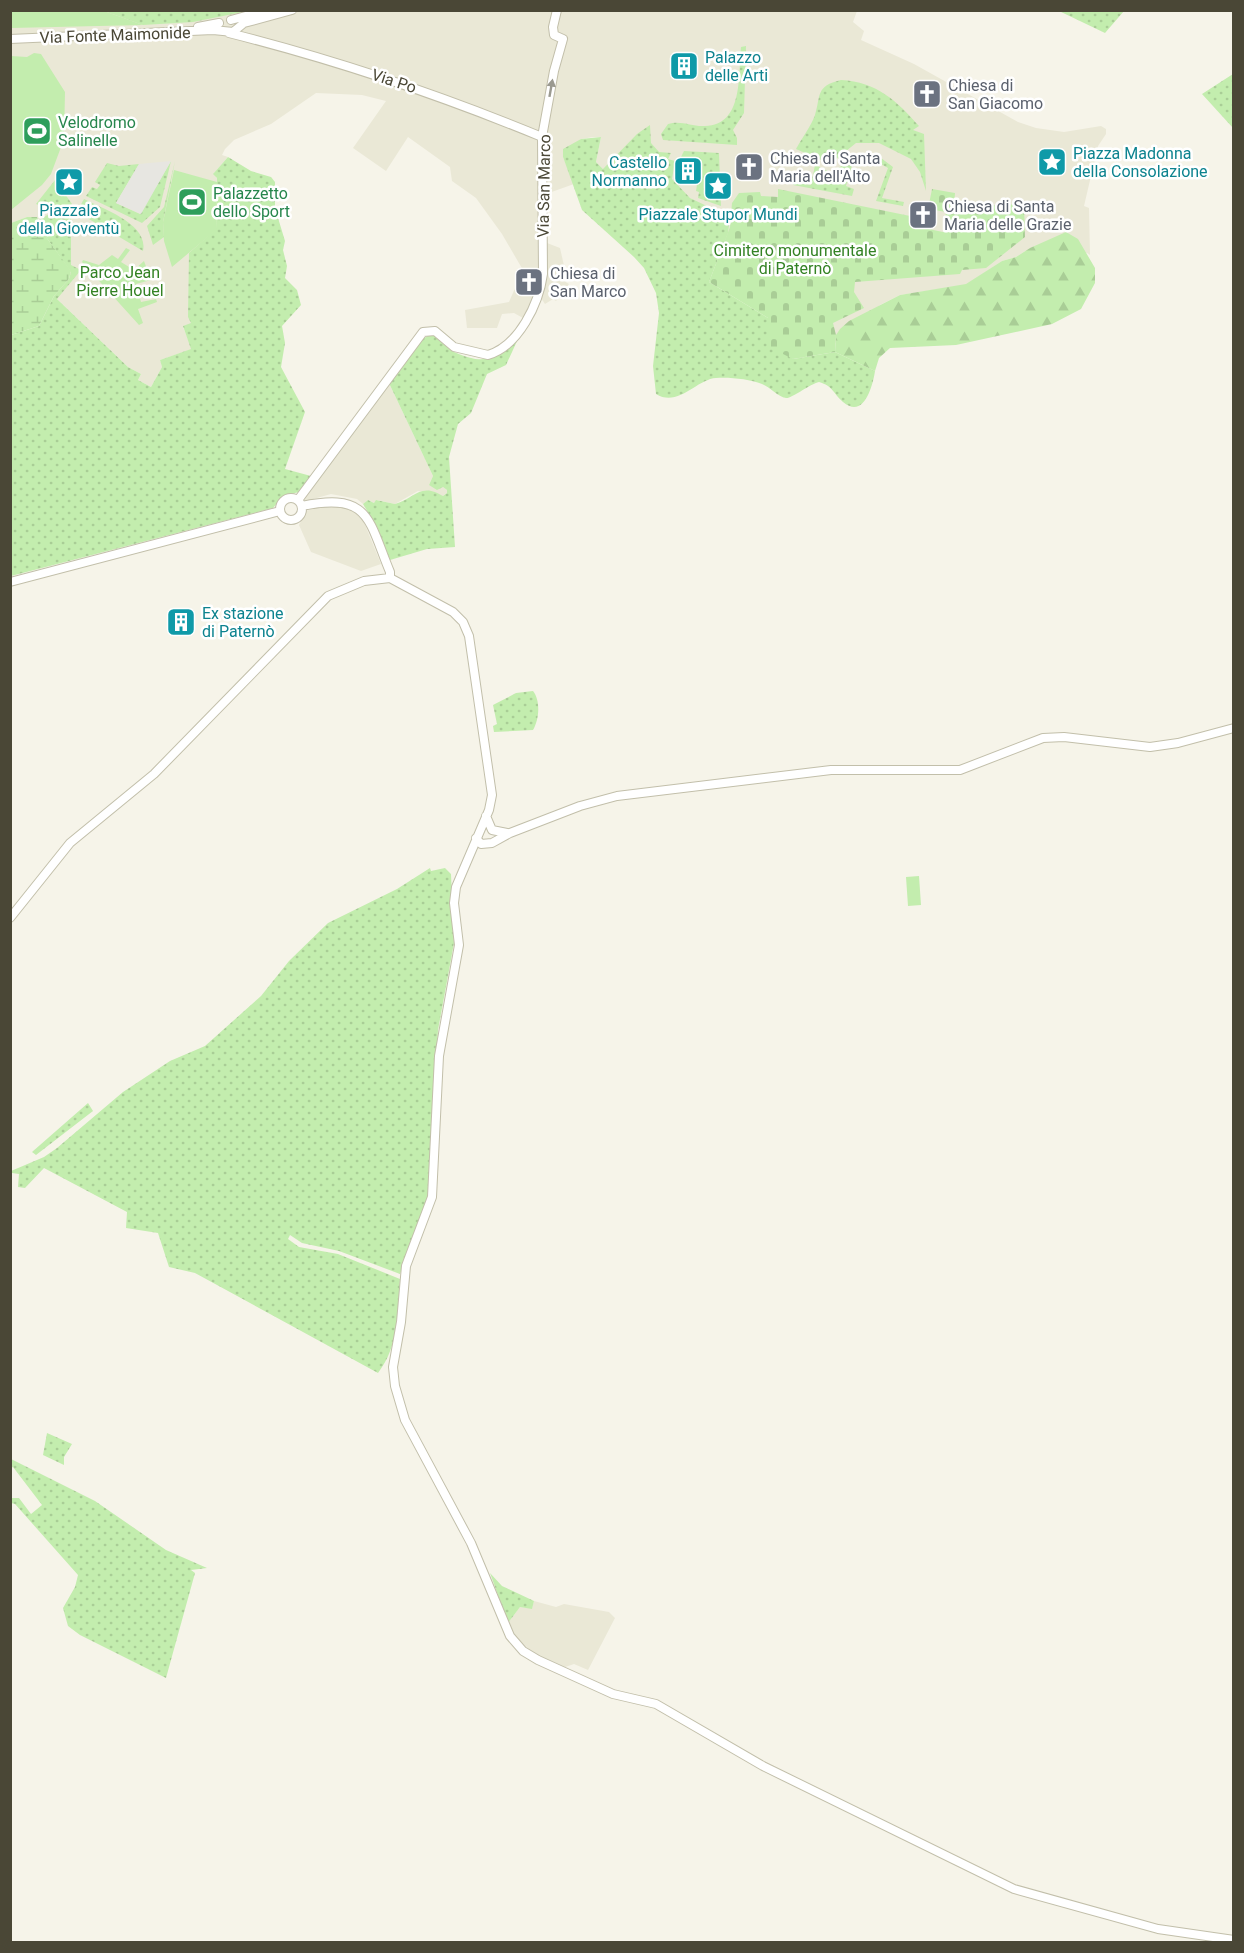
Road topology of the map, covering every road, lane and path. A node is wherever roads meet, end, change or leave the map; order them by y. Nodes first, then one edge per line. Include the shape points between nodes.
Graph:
1 (268, 10) edge
2 (292, 10) edge
3 (557, 10) edge
4 (231, 20) junction
5 (219, 27) junction
6 (240, 30) junction
7 (10, 33) edge
8 (10, 39) edge
9 (542, 137) junction
10 (300, 503) junction
11 (280, 511) junction
12 (390, 578) junction
13 (10, 582) edge
14 (1233, 728) edge
15 (486, 816) junction
16 (499, 833) junction
17 (510, 833) junction
18 (477, 837) junction
19 (492, 843) junction
20 (464, 864) junction
21 (10, 918) edge
22 (1233, 1940) edge

1 - 4 street
2 - 6 street
9 -> 3 street, Via San Marco via 563,39 554,35
4 - 5 street
4 - 6 street
5 - 6 street via 229,33
5 - 7 street, Via Fonte Maimonide
5 - 8 street, Via Fonte Maimonide
6 - 9 street, Via Po via 465,105
9 - 10 street, Via San Marco via 543,274 540,290 522,327 488,355 454,347 435,332 423,332
10 - 11 street via 287,498
10 - 11 street via 301,515 293,520 286,519
10 - 12 street via 329,500 359,508 369,522
11 - 13 street
12 - 15 street via 453,612 466,627 491,785
12 - 21 street via 364,581 328,596 154,774 70,843
14 - 17 street via 1150,747 1043,738 960,770 831,770 617,796
15 - 16 street via 492,830
15 - 18 street
16 - 17 street
16 - 18 street
17 - 19 street
18 - 19 street via 481,844
18 - 20 street
19 - 20 street
20 - 22 street via 454,896 459,945 439,1056 432,1197 405,1266 393,1376 410,1431 471,1543 510,1636 538,1660 613,1694 656,1704 763,1766 1014,1889 1158,1929

